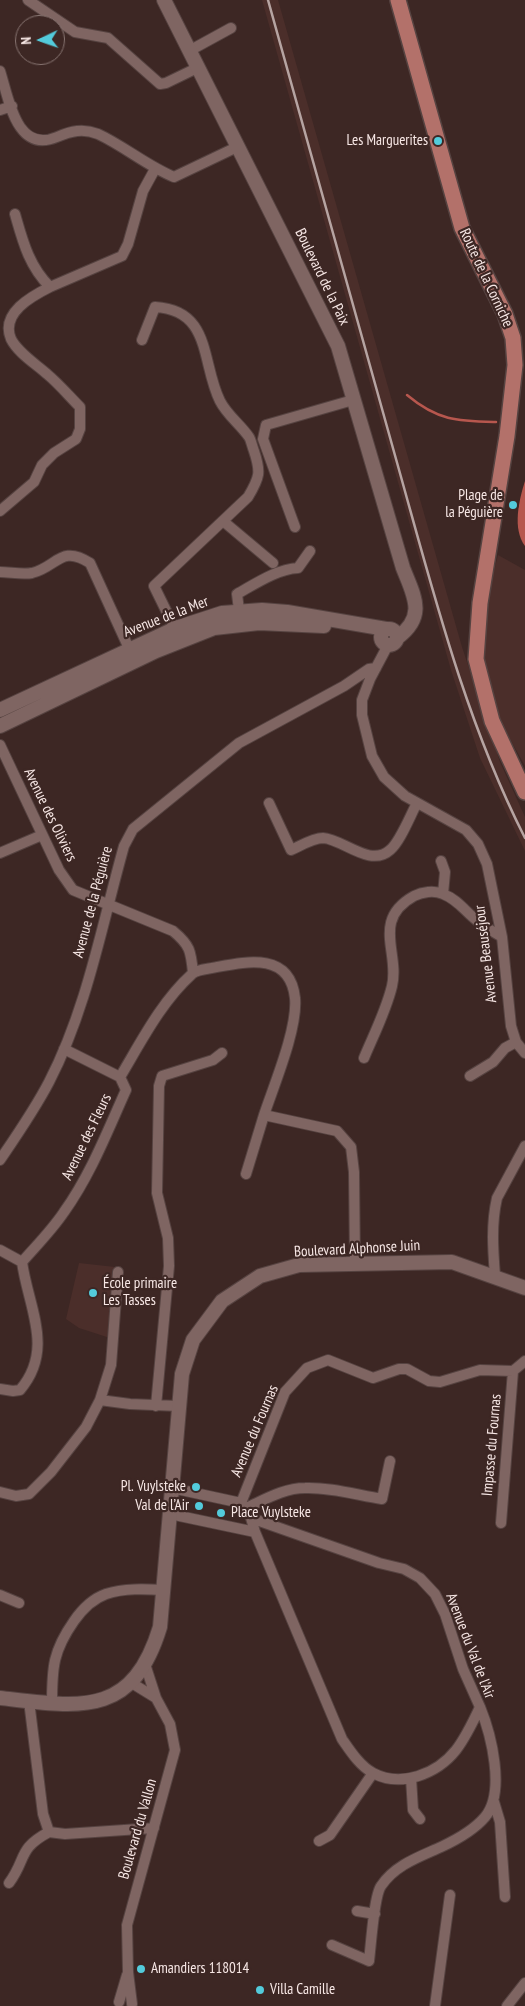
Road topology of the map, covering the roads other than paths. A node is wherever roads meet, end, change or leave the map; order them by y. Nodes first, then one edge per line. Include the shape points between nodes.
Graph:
1 (28, 0) edge
2 (164, 0) edge
3 (398, 0) edge
4 (231, 28) dead end
5 (189, 51) junction
6 (197, 68) junction
7 (0, 71) edge
8 (12, 106) junction
9 (0, 110) edge
10 (237, 146) junction
11 (155, 169) junction
12 (15, 214) dead end
13 (50, 287) junction
14 (4, 326) edge
15 (142, 340) dead end
16 (353, 400) junction
17 (0, 511) edge
18 (223, 521) junction
19 (295, 527) dead end
20 (310, 552) dead end
21 (273, 563) dead end
22 (0, 572) edge
23 (239, 617) junction
24 (178, 634) junction
25 (388, 636) junction
26 (132, 655) junction
27 (376, 668) junction
28 (344, 686) junction
29 (364, 692) junction
30 (0, 710) edge
31 (0, 726) edge
32 (0, 745) edge
33 (525, 792) edge
34 (269, 803) dead end
35 (417, 803) junction
36 (42, 835) junction
37 (0, 852) edge
38 (441, 861) dead end
39 (443, 894) junction
40 (107, 906) junction
41 (502, 937) junction
42 (193, 972) junction
43 (516, 1042) junction
44 (64, 1049) junction
45 (222, 1053) dead end
46 (525, 1053) edge
47 (364, 1058) dead end
48 (470, 1076) dead end
49 (120, 1077) junction
50 (264, 1115) junction
51 (525, 1146) edge
52 (0, 1160) edge
53 (246, 1174) dead end
54 (0, 1250) edge
55 (22, 1262) junction
56 (355, 1263) junction
57 (118, 1272) dead end
58 (495, 1276) junction
59 (525, 1288) edge
60 (525, 1361) edge
61 (513, 1370) junction
62 (0, 1389) edge
63 (100, 1400) junction
64 (156, 1406) junction
65 (178, 1406) junction
66 (390, 1461) dead end
67 (172, 1488) junction
68 (0, 1492) edge
69 (243, 1506) junction
70 (170, 1514) junction
71 (251, 1518) junction
72 (500, 1523) dead end
73 (255, 1532) junction
74 (164, 1590) junction
75 (0, 1595) edge
76 (20, 1603) dead end
77 (145, 1664) junction
78 (130, 1682) junction
79 (0, 1698) edge
80 (156, 1698) junction
81 (29, 1701) junction
82 (52, 1704) junction
83 (480, 1707) junction
84 (373, 1773) junction
85 (411, 1778) junction
86 (494, 1802) junction
87 (420, 1819) dead end
88 (154, 1828) junction
89 (48, 1832) junction
90 (319, 1840) dead end
91 (9, 1883) dead end
92 (450, 1895) dead end
93 (505, 1897) dead end
94 (358, 1911) dead end
95 (375, 1914) junction
96 (332, 1946) dead end
97 (128, 1972) junction
98 (525, 1983) edge
99 (116, 2004) edge
100 (133, 2005) edge
101 (435, 2006) edge
102 (506, 2006) edge

1 - 6 street via 75,32 108,38 160,84
2 - 5 street, Boulevard de la Paix
3 - 33 main road, Route de la Corniche via 464,234 505,314 513,338 515,366 498,500 480,603 476,659 492,721
4 - 5 street
5 - 6 street, Boulevard de la Paix
6 - 10 street, Boulevard de la Paix
7 - 8 street
8 - 9 street
8 - 11 street via 26,136 38,141 50,140 70,131 84,130 98,134
10 - 11 street via 174,177
10 - 16 street, Boulevard de la Paix via 338,346
11 - 13 street via 143,191 122,256
12 - 13 street via 28,258
13 - 14 street via 28,297
14 - 17 street via 11,339 80,408 81,420 76,439 54,453 42,465 34,482
15 - 18 street via 155,307 171,308 188,317 202,340 220,400 232,420 250,438 260,469 258,482 248,497
16 - 19 street via 266,425 263,439
16 - 25 street, Boulevard de la Paix via 409,585 416,598 415,616
18 - 21 street
18 - 24 street via 154,586
20 - 23 street via 298,568 264,579 237,594
22 - 26 street via 30,573 59,557 80,556 90,563
23 - 24 street, Avenue de la Mer via 222,613
23 - 25 street, Avenue de la Mer via 287,612
24 - 26 street, Avenue de la Mer
25 - 27 street
26 - 30 street, Avenue de la Mer
26 - 31 street, Avenue de la Mer
27 - 28 street, Avenue de la Péguière via 369,669
27 - 29 street, Avenue Beauséjour
28 - 29 street
28 - 40 street, Avenue de la Péguière via 239,743 133,829 124,846
29 - 35 street, Avenue Beauséjour via 362,715 366,738 378,768 396,789
32 - 36 street, Avenue des Oliviers
34 - 35 street via 291,850 320,838 356,852 377,855 391,849
35 - 41 street, Avenue Beauséjour via 466,830 478,844 487,864
36 - 37 street
36 - 40 street, Avenue des Oliviers via 73,890
38 - 39 street via 445,872
39 - 41 street
39 - 47 street via 432,891 420,893 401,907 392,920 388,938 393,984
40 - 42 street, Avenue des Oliviers via 173,931 185,941 191,953
40 - 44 street, Avenue de la Péguière via 85,989
41 - 43 street, Avenue Beauséjour via 508,1014
42 - 49 street, Avenue des Fleurs via 148,1028
42 - 50 street via 249,960 268,962 281,970 292,984 294,1016
43 - 46 street, Avenue Beauséjour
43 - 48 street via 505,1048 494,1062
44 - 49 street
44 - 52 street, Avenue de la Péguière via 49,1082
45 - 64 street via 213,1060 162,1076 159,1086 157,1193 168,1238 169,1266
49 - 55 street, Avenue des Fleurs via 126,1090 98,1156 63,1214
50 - 53 street
50 - 56 street via 338,1132 351,1146
51 - 58 street via 495,1207
54 - 55 street
55 - 62 street via 26,1287 34,1306 38,1344 35,1366 20,1390
56 - 58 street, Boulevard Alphonse Juin via 452,1262
56 - 65 street, Boulevard Alphonse Juin via 299,1265 260,1276 222,1301 193,1340 182,1374
57 - 63 street via 112,1365
58 - 59 street, Boulevard Alphonse Juin
60 - 61 street
61 - 69 street, Avenue du Fournas via 480,1370 440,1382 429,1381 407,1369 373,1378 328,1360 307,1368 285,1392
61 - 72 street, Impasse du Fournas
63 - 64 street
63 - 68 street via 86,1427 51,1472 29,1494 16,1496
64 - 65 street
65 - 67 street, Boulevard Alphonse Juin
66 - 69 street via 382,1499 303,1488
67 - 69 street
67 - 70 street, Boulevard Alphonse Juin
69 - 71 street
70 - 73 street
70 - 74 street, Boulevard Alphonse Juin
71 - 73 street
71 - 83 street, Avenue du Val de l'Air via 404,1569 420,1578 435,1594 446,1614 463,1669
73 - 84 street, Avenue du Val de l'Air via 342,1739 356,1759
74 - 77 street, Boulevard Alphonse Juin via 160,1627
74 - 82 street via 108,1593 83,1608 60,1641 52,1672
75 - 76 street
77 - 78 street, Boulevard Alphonse Juin
77 - 80 street, Boulevard du Vallon
78 - 80 street
78 - 82 street, Boulevard Alphonse Juin via 100,1701 80,1705
79 - 81 street, Boulevard Alphonse Juin
80 - 88 street, Boulevard du Vallon via 170,1724 175,1750
81 - 82 street, Boulevard Alphonse Juin
81 - 89 street
83 - 85 street, Avenue du Val de l'Air via 454,1752 435,1769
83 - 86 street via 490,1732
84 - 85 street, Avenue du Val de l'Air via 392,1780
84 - 90 street via 330,1835
85 - 87 street via 413,1810
86 - 93 street via 500,1822
86 - 95 street via 485,1817 466,1832 395,1869 380,1887
88 - 89 street via 65,1834
88 - 97 street, Boulevard du Vallon via 127,1925
89 - 91 street via 24,1850 16,1874
92 - 101 street
94 - 95 street
95 - 96 street via 369,1961
97 - 99 street, Boulevard du Vallon
97 - 100 street, Boulevard du Vallon
98 - 102 street
99 - 100 street via 126,2001

